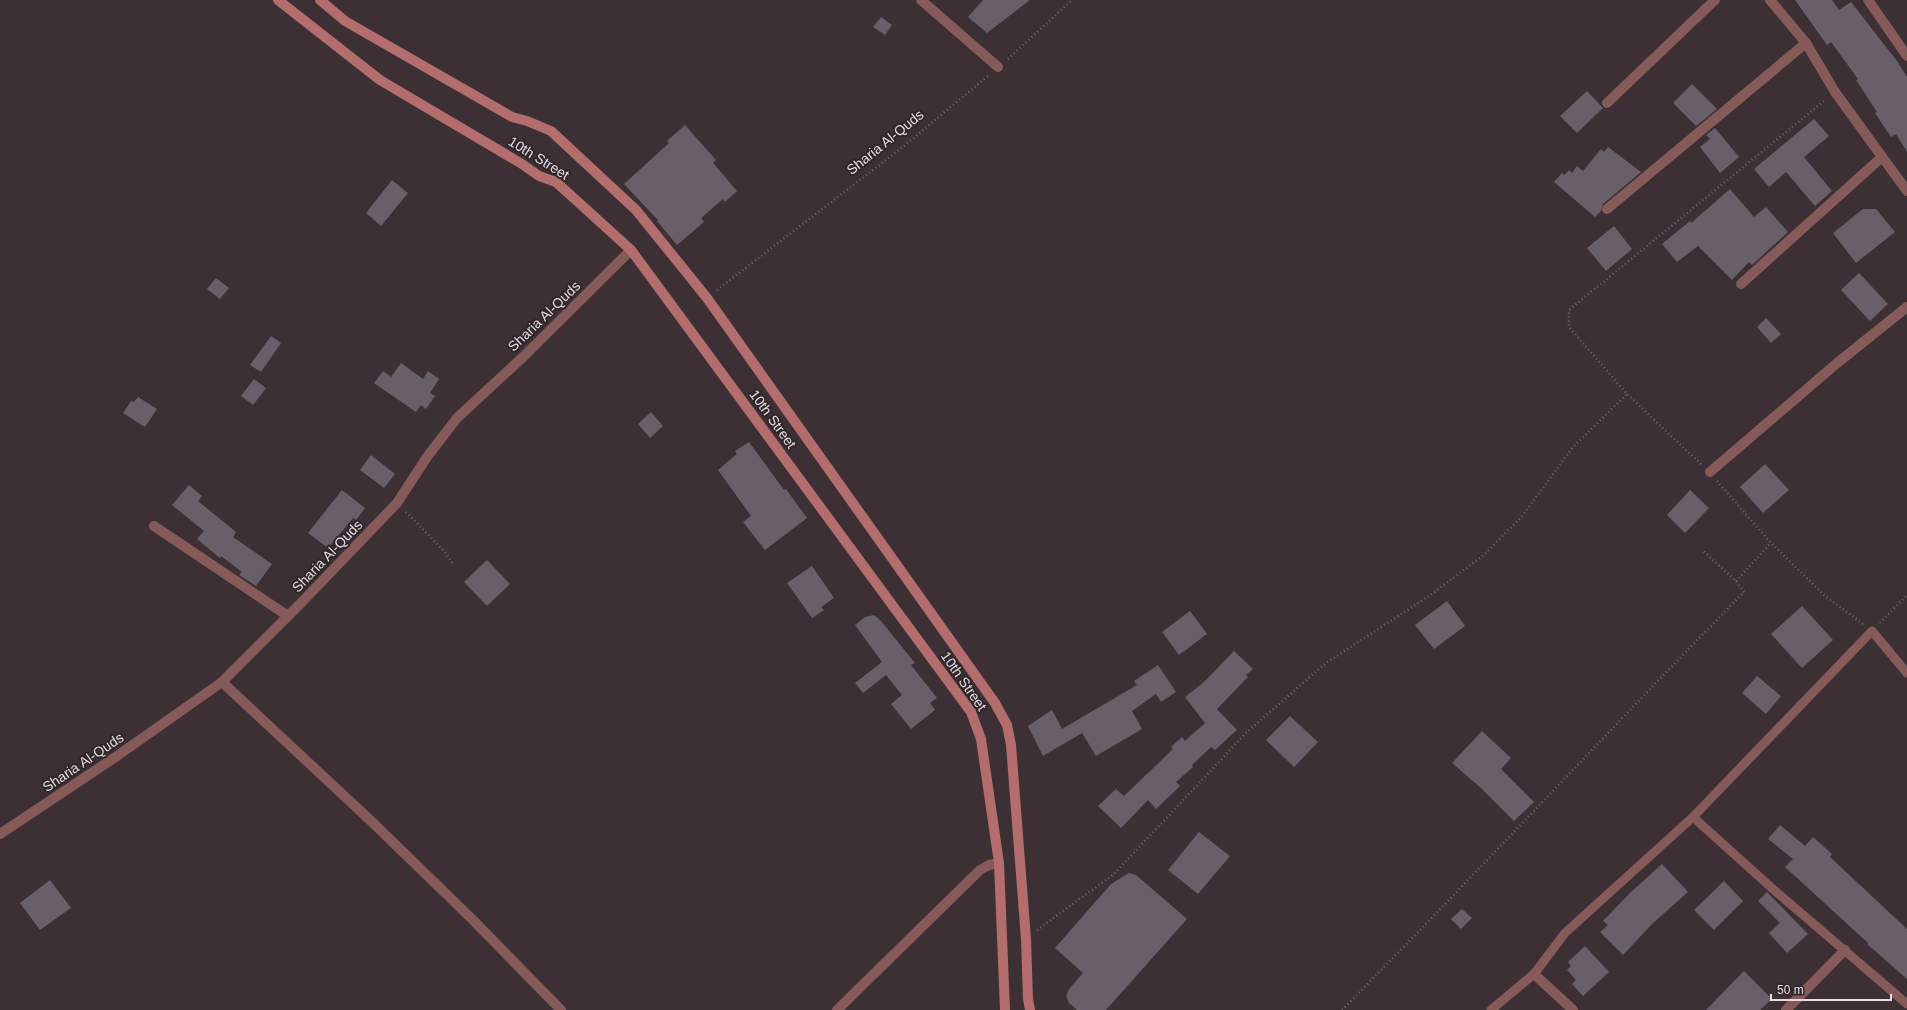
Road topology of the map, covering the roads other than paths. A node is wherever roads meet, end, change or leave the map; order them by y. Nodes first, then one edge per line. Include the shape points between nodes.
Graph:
1 (278, 0) edge
2 (320, 0) edge
3 (921, 0) edge
4 (1715, 0) edge
5 (1770, 0) edge
6 (1868, 0) edge
7 (1806, 43) junction
8 (1907, 56) edge
9 (998, 67) road end
10 (1607, 103) dead end
11 (1882, 157) junction
12 (1907, 191) edge
13 (1607, 209) dead end
14 (631, 250) junction
15 (1741, 284) dead end
16 (1907, 307) edge
17 (1710, 472) road end
18 (154, 526) dead end
19 (288, 616) junction
20 (1907, 673) edge
21 (222, 682) junction
22 (1693, 817) junction
23 (0, 834) edge
24 (999, 863) junction
25 (1845, 950) junction
26 (1534, 974) junction
27 (1907, 1004) edge
28 (561, 1010) edge
29 (837, 1010) edge
30 (1005, 1010) edge
31 (1030, 1010) edge
32 (1491, 1010) edge
33 (1573, 1010) edge
34 (1786, 1010) edge

1 - 14 main road, 10th Street via 380,80 539,176 556,182
2 - 31 main road, 10th Street via 345,21 499,110 551,131 636,210 707,298 995,703 1007,725 1011,745
3 - 9 street
4 - 10 street
5 - 7 street
6 - 8 street
7 - 11 street via 1835,92
7 - 13 street
11 - 12 street
11 - 15 street
14 - 19 street, Sharia Al-Quds via 457,418 427,457 397,503
14 - 24 main road, 10th Street via 971,712 981,739
16 - 17 street
18 - 19 street
19 - 21 street, Sharia Al-Quds
20 - 22 lane via 1872,631
21 - 23 street, Sharia Al-Quds via 159,728
21 - 28 street via 370,820
22 - 25 lane
22 - 26 lane via 1565,932
24 - 29 street via 980,870
24 - 30 main road, 10th Street
25 - 27 lane
25 - 34 street
26 - 32 lane
26 - 33 street

